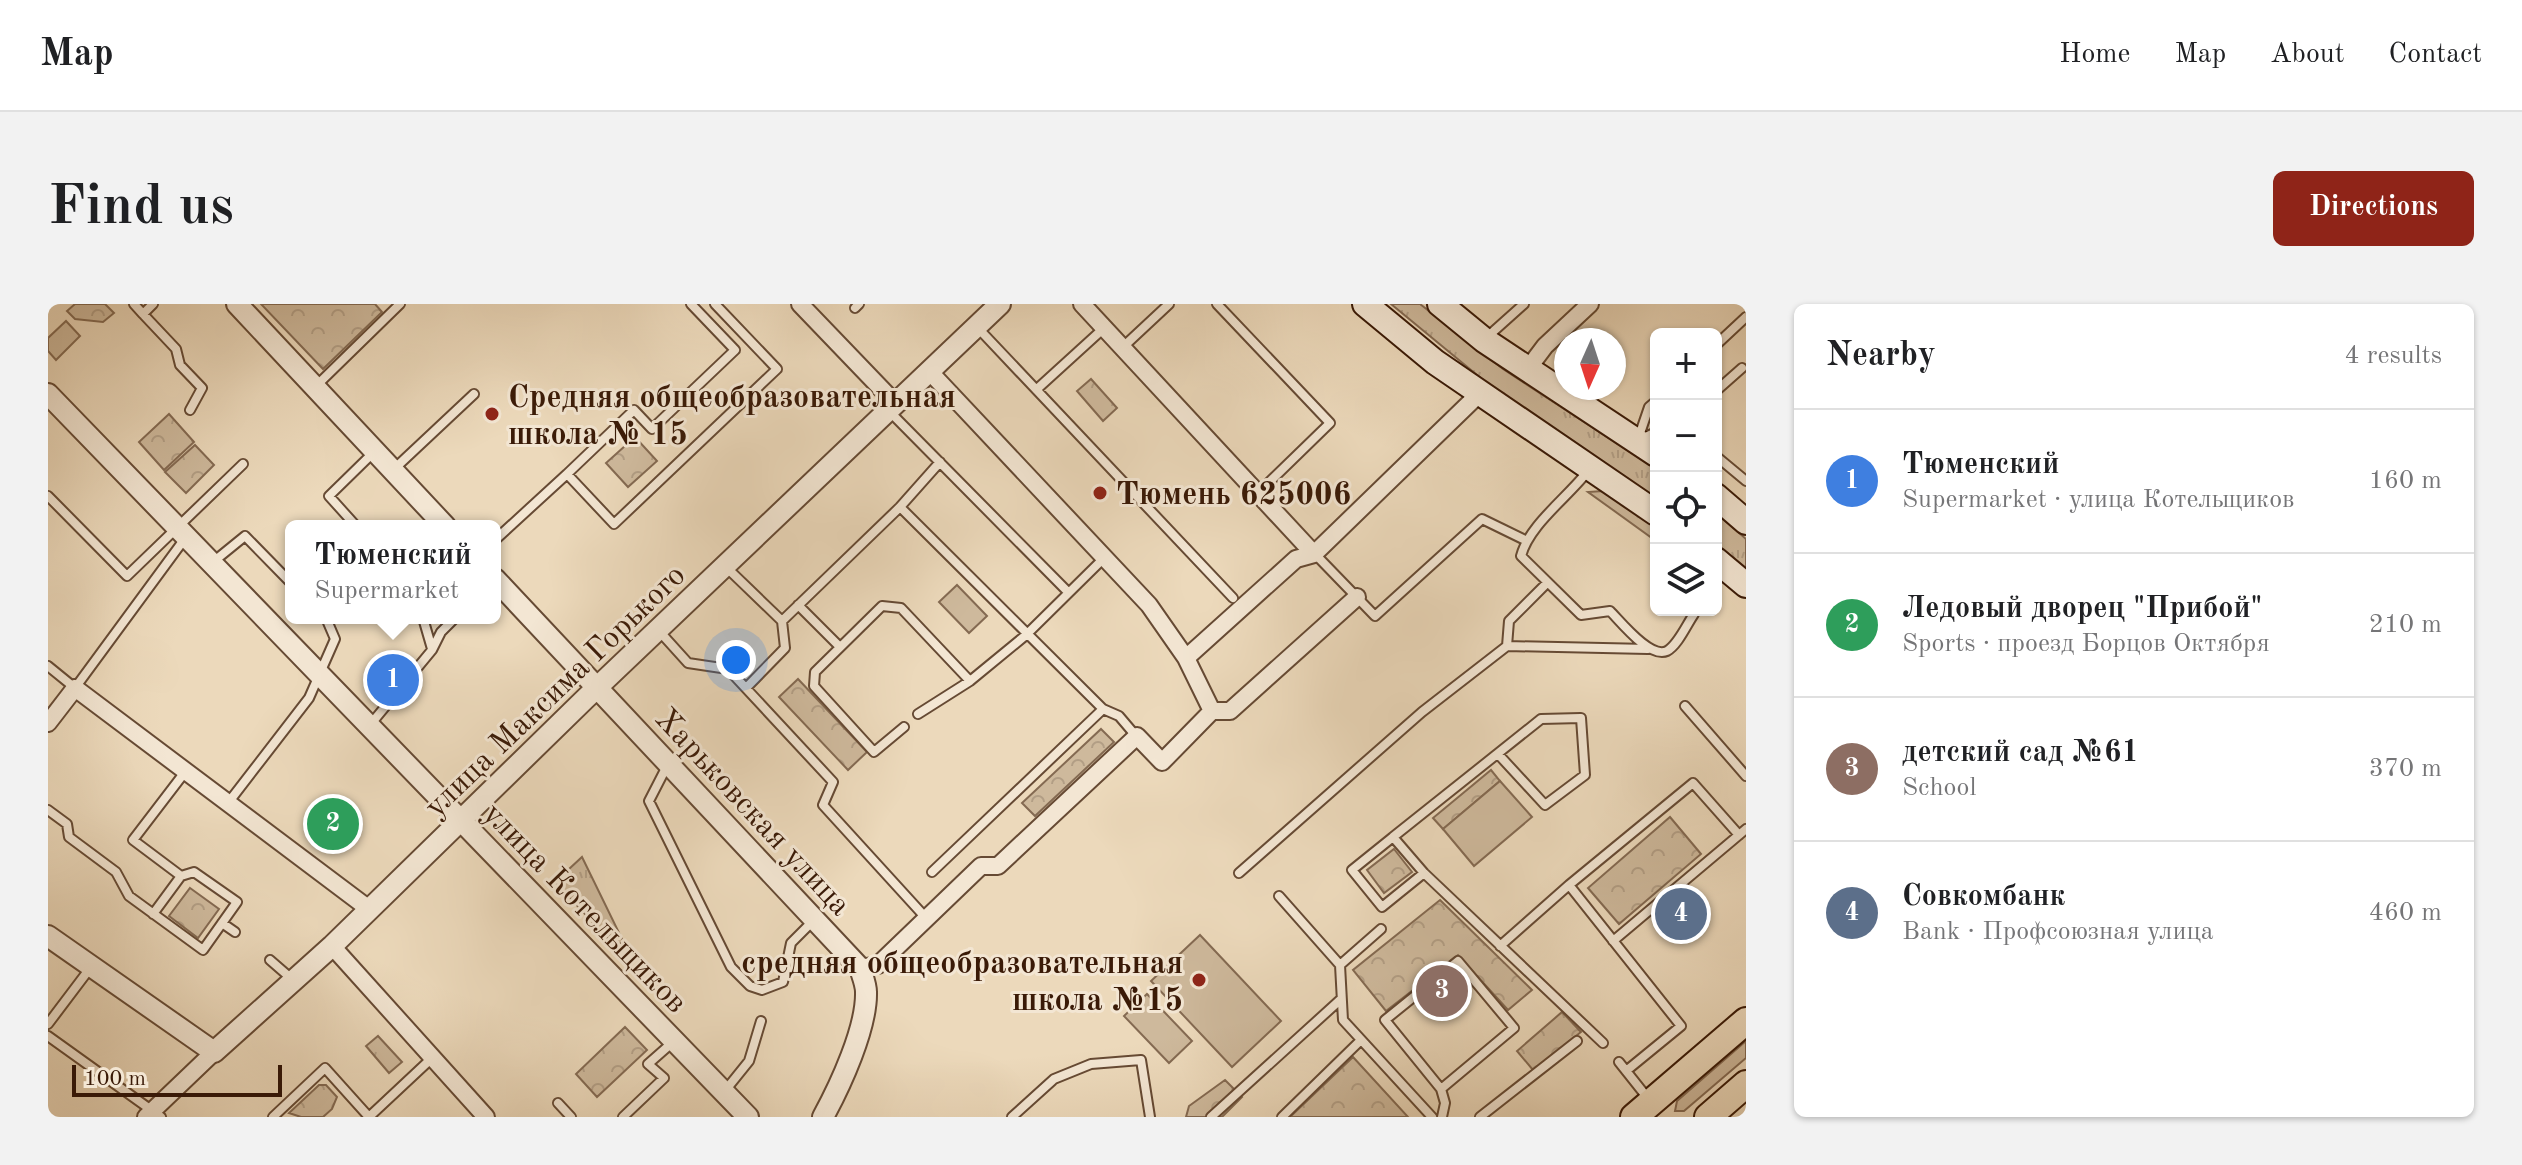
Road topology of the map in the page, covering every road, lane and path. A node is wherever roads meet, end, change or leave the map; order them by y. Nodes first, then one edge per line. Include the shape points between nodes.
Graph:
1 (134, 304) edge
2 (153, 304) edge
3 (237, 304) edge
4 (691, 304) edge
5 (715, 304) edge
6 (800, 304) edge
7 (1000, 304) edge
8 (1082, 304) edge
9 (1169, 304) edge
10 (1217, 304) edge
11 (1365, 304) edge
12 (1440, 304) edge
13 (1524, 304) edge
14 (1590, 304) edge
15 (394, 306) edge
16 (143, 314) junction
17 (1746, 317) edge
18 (977, 327) junction
19 (1104, 328) junction
20 (1722, 339) edge
21 (1484, 340) junction
22 (1122, 348) junction
23 (1742, 368) dead end
24 (1527, 370) junction
25 (930, 372) junction
26 (1722, 386) edge
27 (315, 387) junction
28 (1037, 389) junction
29 (1480, 393) junction
30 (48, 394) edge
31 (474, 394) dead end
32 (893, 407) junction
33 (190, 410) dead end
34 (1650, 442) edge
35 (375, 451) junction
36 (1722, 461) edge
37 (940, 462) junction
38 (243, 464) dead end
39 (1589, 469) junction
40 (393, 471) junction
41 (567, 474) junction
42 (1746, 481) edge
43 (1258, 493) junction
44 (48, 496) edge
45 (1722, 500) edge
46 (900, 507) junction
47 (1650, 509) edge
48 (1742, 512) edge
49 (351, 520) edge
50 (439, 520) edge
51 (182, 532) junction
52 (501, 534) edge
53 (1525, 540) junction
54 (1314, 554) junction
55 (1104, 558) junction
56 (213, 563) junction
57 (1722, 565) edge
58 (726, 567) junction
59 (285, 577) edge
60 (1547, 583) junction
61 (501, 585) edge
62 (1746, 585) edge
63 (1068, 592) junction
64 (1357, 597) junction
65 (1233, 598) dead end
66 (798, 605) junction
67 (1693, 616) edge
68 (782, 621) junction
69 (329, 624) edge
70 (425, 624) edge
71 (449, 624) edge
72 (659, 631) junction
73 (1026, 635) junction
74 (1507, 646) junction
75 (840, 647) junction
76 (1649, 649) junction
77 (432, 650) junction
78 (1186, 658) junction
79 (48, 666) edge
80 (320, 676) junction
81 (970, 681) junction
82 (75, 688) junction
83 (597, 688) junction
84 (746, 688) junction
85 (1685, 706) dead end
86 (1103, 709) junction
87 (1212, 711) junction
88 (918, 714) dead end
89 (48, 723) edge
90 (370, 725) junction
91 (904, 727) dead end
92 (1137, 736) junction
93 (1498, 754) junction
94 (668, 764) junction
95 (185, 772) junction
96 (1746, 776) edge
97 (228, 803) junction
98 (48, 810) edge
99 (462, 821) junction
100 (1743, 832) edge
101 (1393, 837) junction
102 (932, 872) dead end
103 (1239, 873) dead end
104 (1424, 873) junction
105 (181, 876) junction
106 (1569, 885) junction
107 (1279, 896) dead end
108 (369, 909) junction
109 (153, 914) junction
110 (926, 918) junction
111 (815, 920) junction
112 (222, 923) junction
113 (1381, 929) dead end
114 (235, 932) dead end
115 (48, 936) edge
116 (1613, 941) junction
117 (332, 946) junction
118 (1500, 946) junction
119 (270, 960) dead end
120 (1340, 965) junction
121 (91, 967) junction
122 (860, 968) junction
123 (294, 981) junction
124 (1340, 1000) junction
125 (761, 1021) dead end
126 (1746, 1021) edge
127 (48, 1024) edge
128 (48, 1036) edge
129 (1361, 1040) junction
130 (674, 1041) junction
131 (1577, 1041) dead end
132 (1603, 1043) dead end
133 (214, 1052) junction
134 (432, 1058) junction
135 (1619, 1062) dead end
136 (1626, 1071) junction
137 (1746, 1084) edge
138 (1441, 1089) junction
139 (723, 1092) junction
140 (558, 1103) dead end
141 (1650, 1112) edge
142 (153, 1115) edge
143 (273, 1117) edge
144 (369, 1117) edge
145 (486, 1117) edge
146 (571, 1117) edge
147 (623, 1117) edge
148 (748, 1117) edge
149 (823, 1117) edge
150 (1012, 1117) edge
151 (1150, 1117) edge
152 (1211, 1117) edge
153 (1282, 1117) edge
154 (1432, 1117) edge
155 (1442, 1117) edge
156 (1480, 1117) edge
157 (1708, 1117) edge

1 - 16 lane
2 - 16 lane
3 - 27 street
4 - 41 lane via 735,350 652,429 634,410
5 - 41 lane via 777,369 614,524
6 - 32 street
7 - 18 street, улица Максима Горького
8 - 19 street
9 - 22 lane
10 - 43 lane via 1330,423
11 - 29 main road
12 - 21 main road
13 - 21 lane
14 - 24 street
15 - 27 lane
16 - 33 lane via 202,388
17 - 20 lane
18 - 25 street, улица Максима Горького
18 - 28 lane
19 - 22 street
19 - 28 lane
21 - 24 main road
22 - 43 street
23 - 26 lane
24 - 34 main road
25 - 32 street, улица Максима Горького
25 - 55 street
27 - 35 street
28 - 65 lane
29 - 39 main road
29 - 54 street
30 - 51 street, улица Котельщиков
31 - 40 lane
32 - 37 lane
32 - 58 street, улица Максима Горького
35 - 40 street
35 - 49 lane via 329,496
36 - 42 lane
37 - 46 lane
37 - 63 lane
38 - 51 lane
39 - 47 main road
39 - 53 lane
40 - 50 street
41 - 52 lane
43 - 54 street
44 - 51 lane via 127,576
45 - 48 main road
46 - 66 lane
46 - 73 lane
51 - 56 street, улица Котельщиков
51 - 82 lane
53 - 60 lane via 1521,556
53 - 64 lane via 1482,519 1375,616
54 - 64 lane
54 - 78 street via 1296,559
55 - 63 lane
55 - 78 street via 1149,605
56 - 59 lane via 245,536
56 - 80 street, улица Котельщиков
57 - 62 main road
58 - 68 lane
58 - 72 street, улица Максима Горького
60 - 74 lane via 1509,621
60 - 76 lane via 1581,615 1610,611
61 - 83 street, Харьковская улица
63 - 73 lane
64 - 87 street via 1230,711
66 - 68 lane
66 - 75 lane
67 - 76 lane via 1669,650
68 - 84 lane via 785,648
69 - 80 lane via 335,639
70 - 77 lane
71 - 77 lane
72 - 83 street, улица Максима Горького
72 - 84 lane via 688,663 728,669
73 - 81 lane
73 - 86 lane
74 - 76 lane
74 - 103 lane via 1422,712
75 - 81 lane via 882,606 901,608
75 - 91 lane via 815,672 814,686 874,752
77 - 90 lane
78 - 87 street
79 - 82 lane
80 - 90 street, улица Котельщиков
80 - 97 lane
81 - 88 lane
82 - 89 street
82 - 95 street
83 - 94 street, Харьковская улица
83 - 99 street, улица Максима Горького
84 - 110 lane via 833,782 823,805 833,819
85 - 96 lane
86 - 92 lane via 1119,716
86 - 102 lane
87 - 92 street via 1162,762
90 - 99 street, улица Котельщиков
92 - 110 street via 998,866 981,866
93 - 93 lane via 1541,719 1581,718 1585,775 1545,805
93 - 101 lane
94 - 111 street, Харьковская улица
94 - 111 lane via 649,801 731,967 762,990 783,982 791,943
95 - 97 street
95 - 105 lane via 133,840
97 - 108 street
98 - 109 lane via 67,824 69,837 116,872 129,896
99 - 108 street, улица Максима Горького
99 - 130 street, улица Котельщиков
100 - 106 lane via 1693,783
100 - 116 lane
101 - 104 lane
101 - 104 lane via 1352,870 1382,907
104 - 118 lane
105 - 109 lane
105 - 112 lane via 194,872 237,902
106 - 116 lane
106 - 118 lane
107 - 120 lane
108 - 117 street, улица Максима Горького
109 - 112 lane via 203,950
110 - 122 street via 878,965
111 - 122 street, Харьковская улица
112 - 114 lane
113 - 120 lane
115 - 121 street
116 - 136 lane via 1681,1026
117 - 123 street, улица Максима Горького
117 - 134 street
118 - 132 lane
119 - 123 lane
120 - 124 lane
121 - 127 lane
121 - 133 street
122 - 149 street via 866,990 864,1014
123 - 133 street, улица Максима Горького
124 - 129 lane via 1343,1020
124 - 152 lane
125 - 139 lane via 749,1061
126 - 141 main road
128 - 142 lane
129 - 153 lane
129 - 154 lane
130 - 139 street, улица Котельщиков
130 - 147 lane via 648,1064 664,1078
131 - 156 lane
133 - 142 street, улица Максима Горького
134 - 144 lane
134 - 145 street
135 - 136 lane
136 - 141 lane
137 - 157 main road
138 - 138 lane via 1514,1028 1458,961 1385,1020
138 - 155 lane
139 - 148 street, улица Котельщиков
140 - 146 lane
143 - 144 lane via 325,1068
150 - 151 lane via 1054,1079 1091,1064 1141,1060

